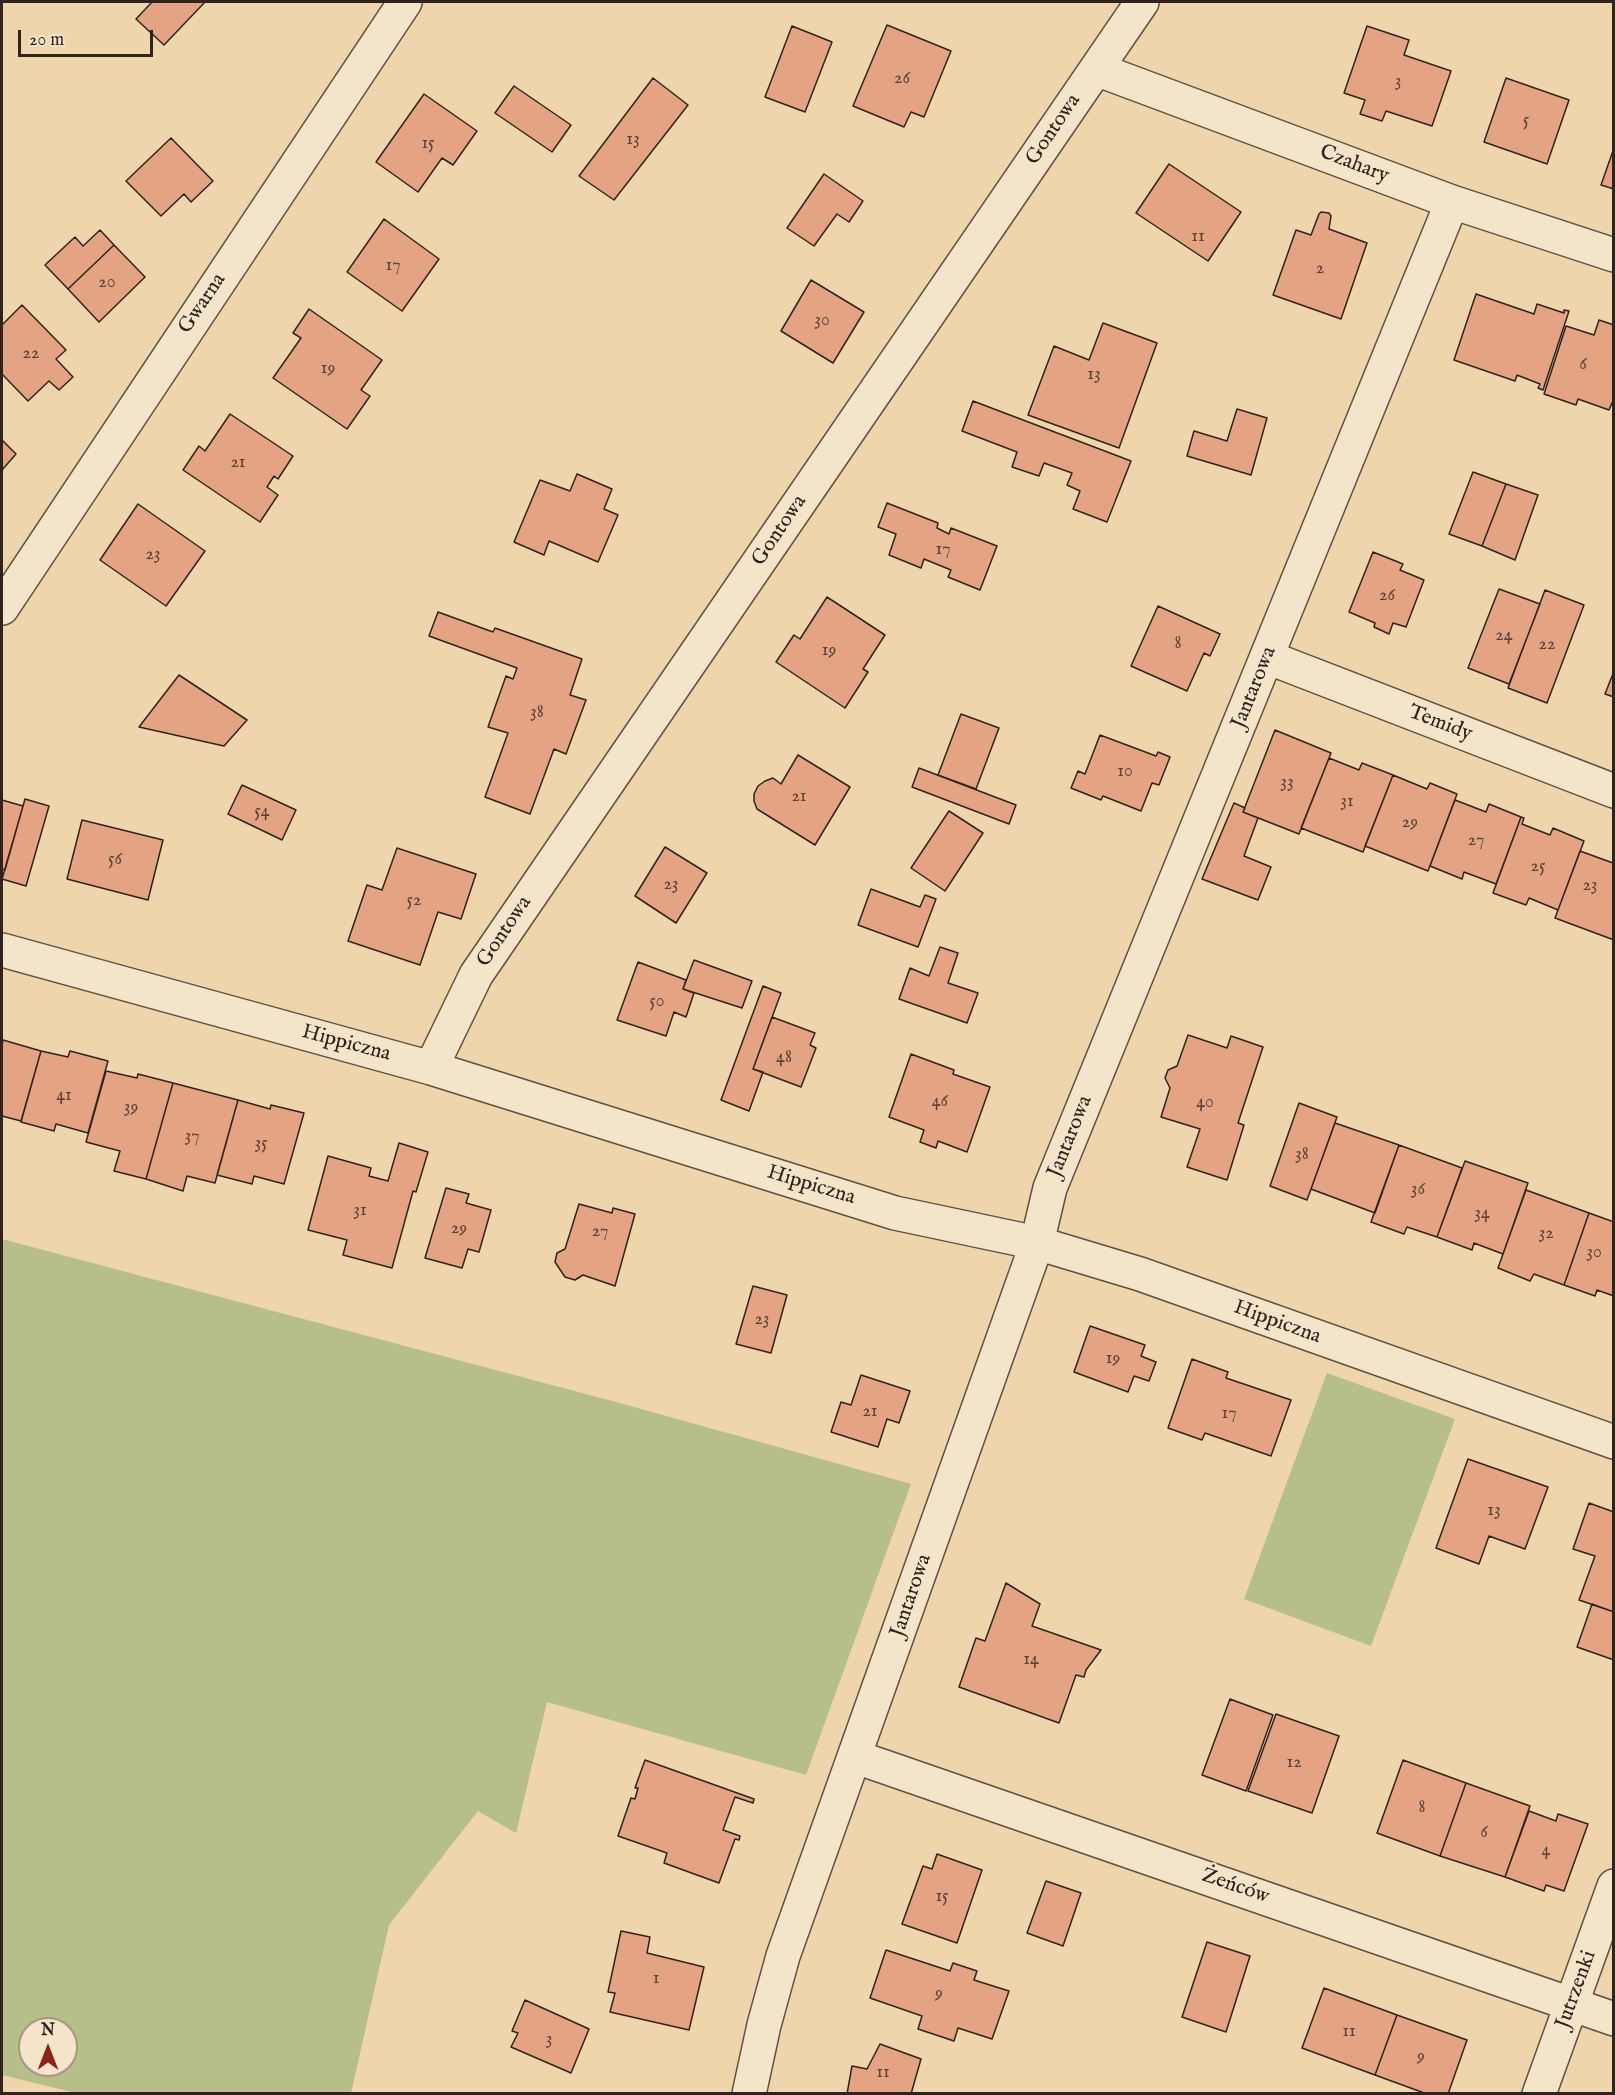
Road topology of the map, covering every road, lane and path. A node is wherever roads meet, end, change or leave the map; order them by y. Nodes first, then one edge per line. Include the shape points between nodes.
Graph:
1 (405, 2) edge
2 (1142, 2) edge
3 (1096, 69) junction
4 (1452, 202) junction
5 (1614, 255) edge
6 (2, 608) edge
7 (1267, 657) junction
8 (1614, 791) edge
9 (2, 950) edge
10 (431, 1068) junction
11 (1037, 1243) junction
12 (1614, 1442) edge
13 (856, 1757) junction
14 (1614, 1886) edge
15 (1572, 2004) junction
16 (1614, 2019) edge
17 (749, 2094) edge
18 (1539, 2094) edge

1 - 6 street, Gwarna
2 - 3 street, Gontowa
3 - 4 street, Czahary
3 - 10 street, Gontowa via 476,975
4 - 5 street, Czahary
4 - 7 street, Jantarowa
7 - 8 street, Temidy
7 - 11 street, Jantarowa via 1050,1188
9 - 10 street, Hippiczna
10 - 11 street, Hippiczna via 895,1213
11 - 12 street, Hippiczna via 1140,1274
11 - 13 street, Jantarowa
13 - 15 street, Żeńców
13 - 17 street, Jantarowa via 783,1956
14 - 15 street, Jutrzenki
15 - 16 street, Żeńców
15 - 18 street, Jutrzenki

